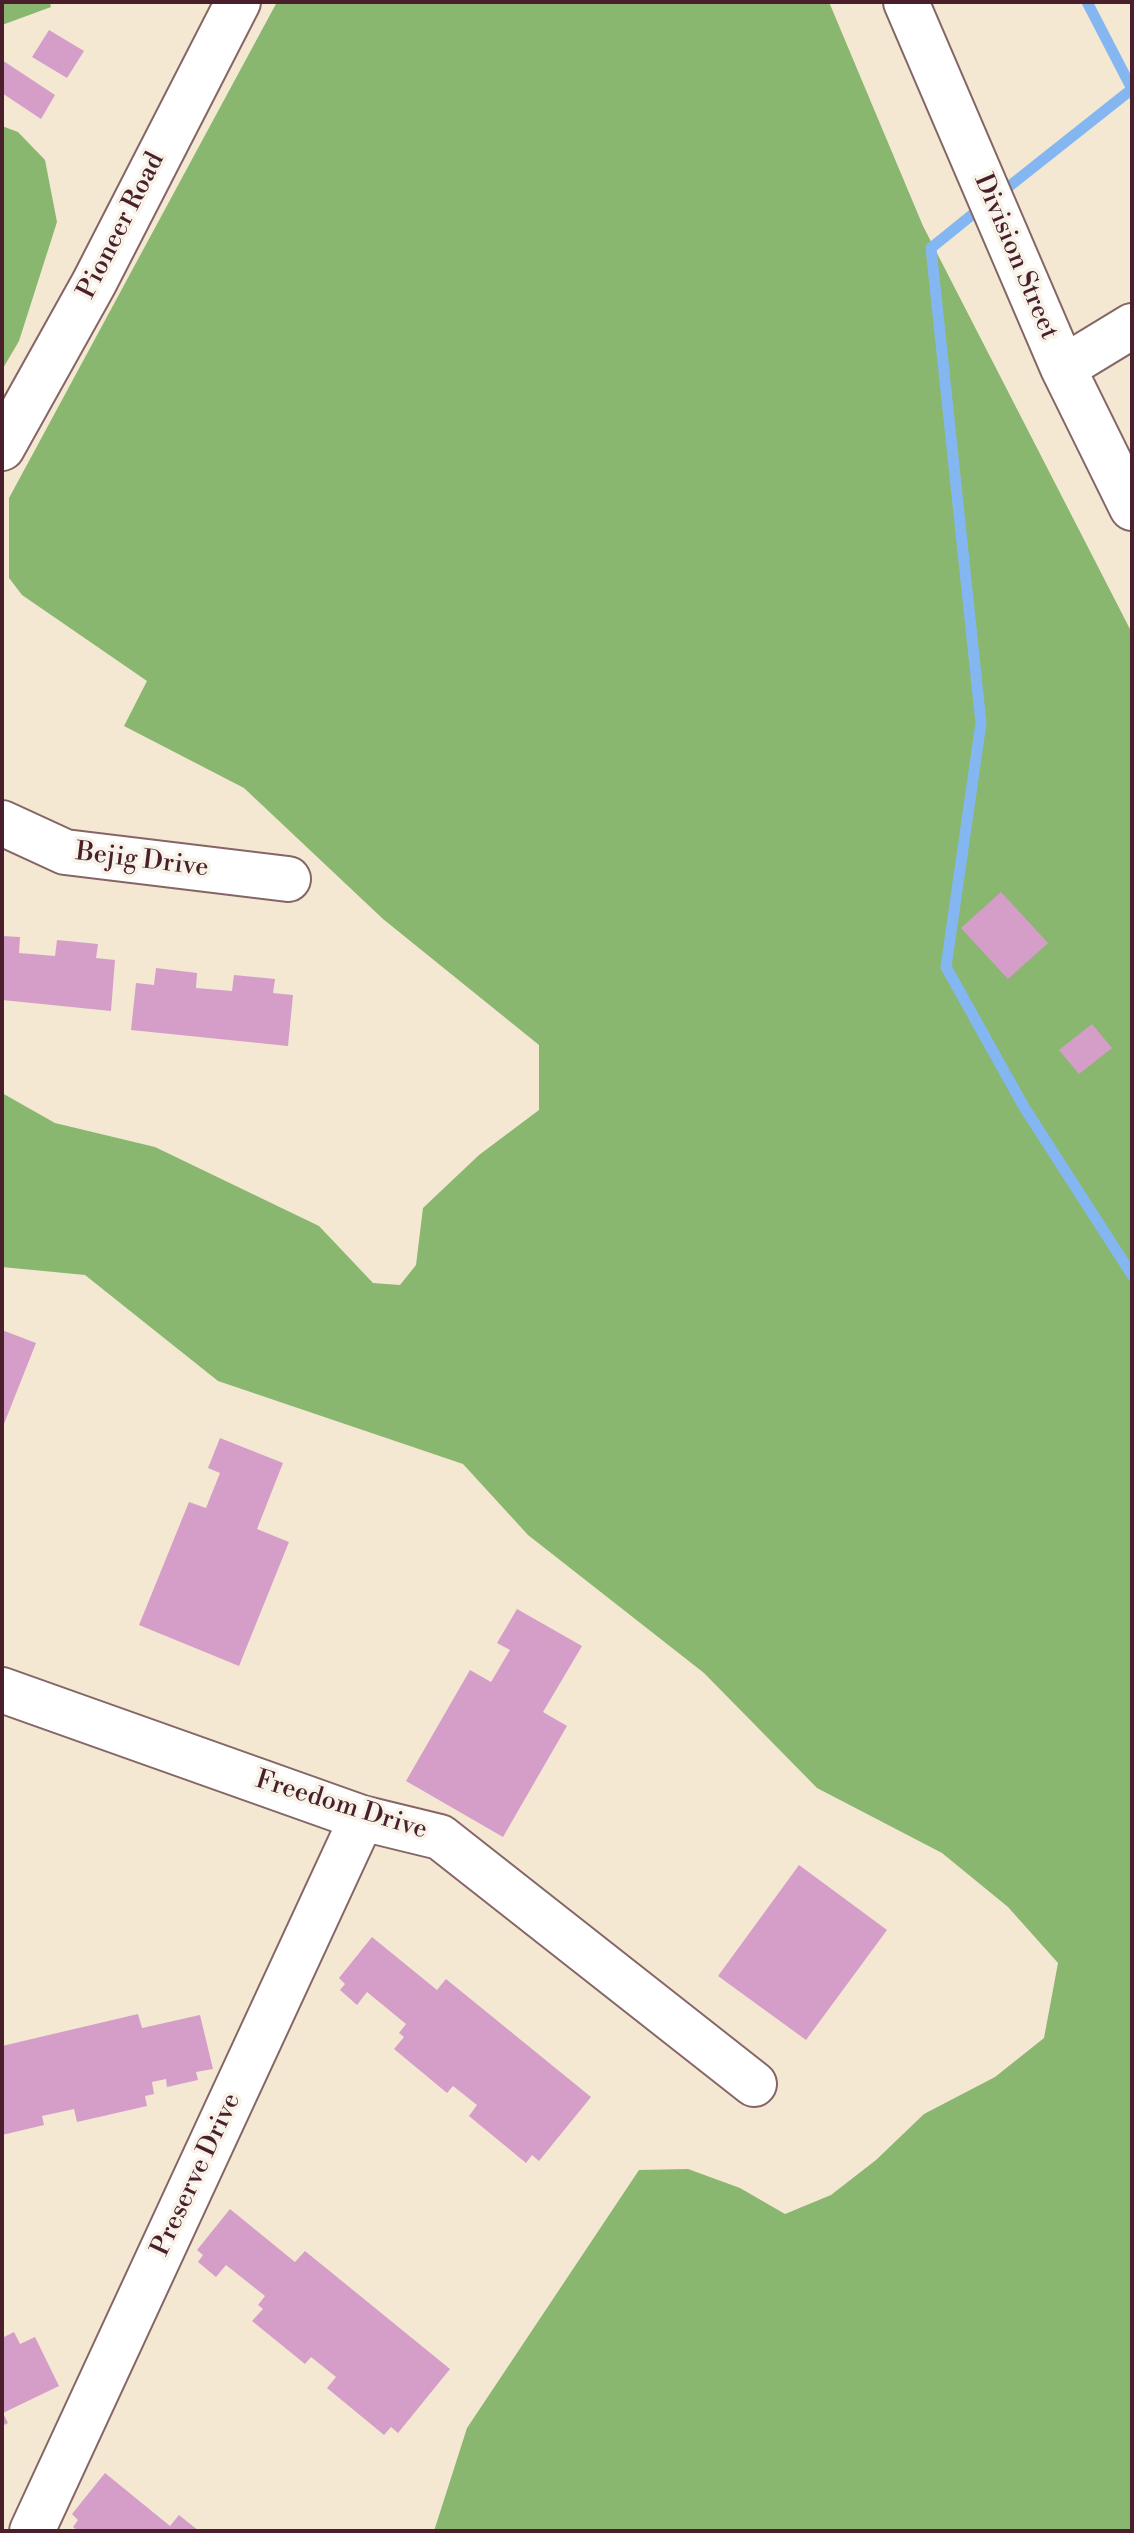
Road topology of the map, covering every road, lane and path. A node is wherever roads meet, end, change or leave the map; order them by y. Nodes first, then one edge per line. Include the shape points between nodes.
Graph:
1 (238, 2) edge
2 (906, 2) edge
3 (1132, 326) edge
4 (1063, 368) junction
5 (2, 448) edge
6 (1132, 508) edge
7 (2, 823) edge
8 (288, 879) dead end
9 (2, 1690) edge
10 (362, 1818) junction
11 (754, 2084) dead end
12 (32, 2531) edge

1 - 5 street, Pioneer Road via 94,283
2 - 4 street, Division Street
3 - 4 street
4 - 6 street, Division Street
7 - 8 street, Bejig Drive via 65,852
9 - 10 street, Freedom Drive
10 - 11 street, Freedom Drive via 440,1837
10 - 12 street, Preserve Drive

